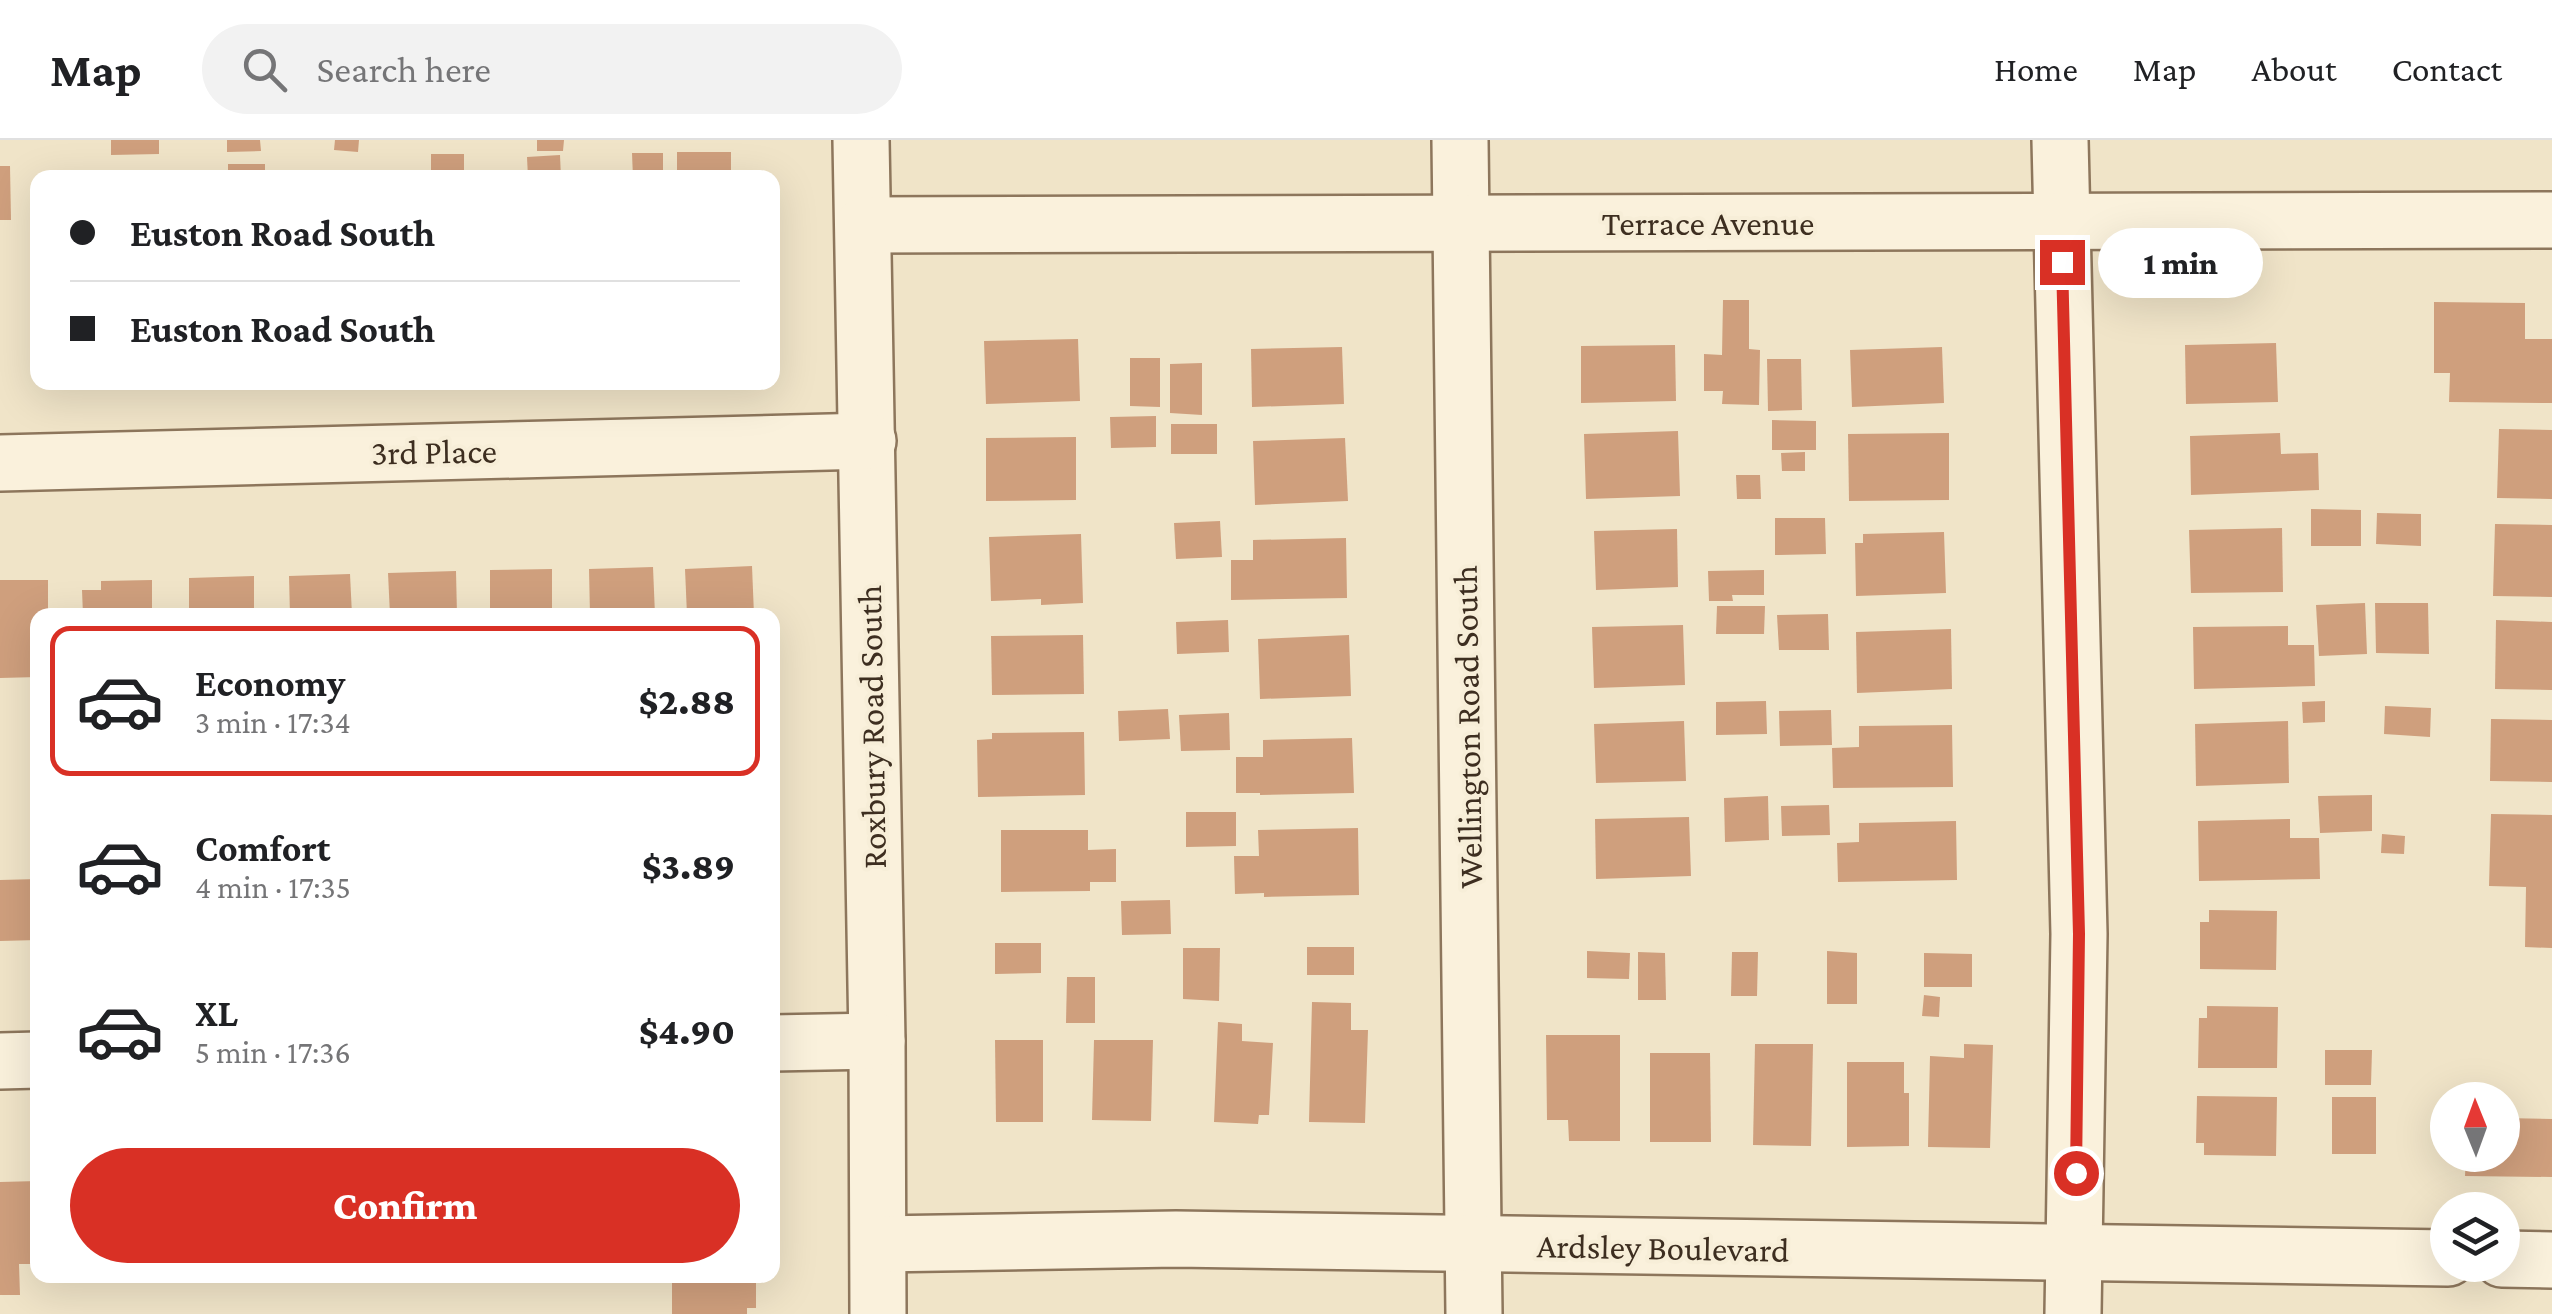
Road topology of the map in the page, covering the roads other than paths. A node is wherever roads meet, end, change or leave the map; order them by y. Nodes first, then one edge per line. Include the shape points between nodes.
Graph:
1 (861, 140) edge
2 (1460, 140) edge
3 (2060, 140) edge
4 (2552, 220) edge
5 (2062, 222) junction
6 (1462, 224) junction
7 (864, 226) junction
8 (868, 442) junction
9 (0, 463) edge
10 (877, 1041) junction
11 (780, 1043) edge
12 (30, 1060) edge
13 (0, 1061) edge
14 (880, 1244) junction
15 (1475, 1246) junction
16 (2074, 1252) junction
17 (2430, 1258) edge
18 (2520, 1259) edge
19 (2552, 1260) edge
20 (878, 1314) edge
21 (1474, 1314) edge
22 (2074, 1314) edge

1 - 7 street, Roxbury Road South
2 - 6 street, Wellington Road South
3 - 5 street
4 - 5 street, Terrace Avenue
5 - 6 street, Terrace Avenue
5 - 16 street via 2079,934
6 - 7 street, Terrace Avenue
6 - 15 street, Wellington Road South
7 - 8 street, Roxbury Road South
8 - 9 street, 3rd Place
8 - 10 street, Roxbury Road South
10 - 11 street
10 - 14 street, Roxbury Road South
12 - 13 street
14 - 15 street, Ardsley Boulevard via 1176,1239
14 - 20 street, Roxbury Road South
15 - 16 street, Ardsley Boulevard
15 - 21 street, Wellington Road South
16 - 17 street, Ardsley Boulevard
16 - 22 street
18 - 19 street

